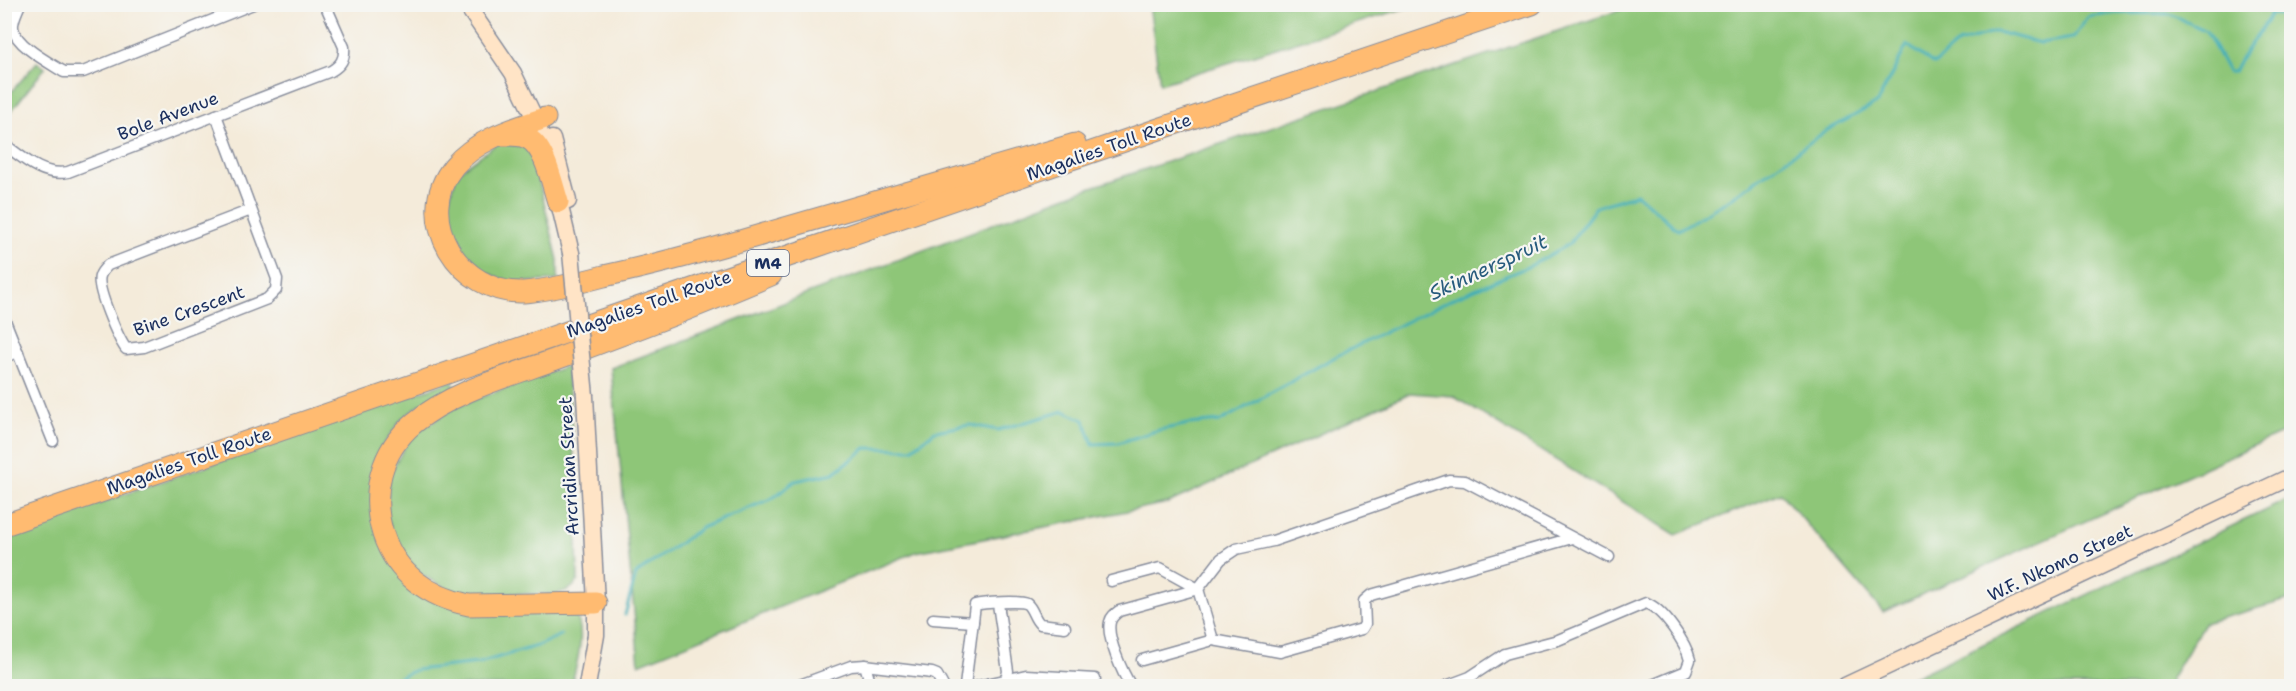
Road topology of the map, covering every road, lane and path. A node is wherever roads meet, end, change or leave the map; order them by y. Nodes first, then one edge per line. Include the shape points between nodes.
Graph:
1 (20, 4) edge
2 (253, 4) edge
3 (325, 4) edge
4 (466, 4) edge
5 (476, 4) edge
6 (1499, 4) edge
7 (1533, 4) edge
8 (216, 115) junction
9 (540, 120) junction
10 (1158, 125) junction
11 (500, 135) junction
12 (6, 147) edge
13 (558, 202) junction
14 (251, 210) junction
15 (570, 248) junction
16 (4, 318) edge
17 (18, 352) junction
18 (4, 357) edge
19 (53, 441) dead end
20 (2292, 476) edge
21 (4, 515) edge
22 (4, 525) edge
23 (1572, 538) junction
24 (1609, 557) dead end
25 (1111, 581) dead end
26 (1198, 589) junction
27 (596, 603) junction
28 (998, 604) junction
29 (933, 618) dead end
30 (972, 622) junction
31 (1065, 627) dead end
32 (1213, 640) junction
33 (1142, 660) dead end
34 (865, 665) junction
35 (1119, 665) junction
36 (1095, 680) dead end
37 (1011, 681) edge
38 (587, 687) edge
39 (797, 687) edge
40 (871, 687) edge
41 (943, 687) edge
42 (965, 687) edge
43 (978, 687) edge
44 (1118, 687) edge
45 (1131, 687) edge
46 (1446, 687) edge
47 (1650, 687) edge
48 (1845, 687) edge

1 - 2 street via 14,20 15,34 28,48 69,73 83,72
3 - 8 street, Bole Avenue via 344,47 338,67
4 - 9 street, Arcridian Street
5 - 9 street, Arcridian Street via 529,84
6 - 10 highway, Magalies Toll Route / M4
7 - 10 highway, Magalies Toll Route / M4
8 - 12 street, Bole Avenue via 59,174 43,171
8 - 14 street, Bine Crescent
9 - 11 highway
9 - 13 street, Arcridian Street
9 - 15 street, Arcridian Street via 558,156 567,199
10 - 11 highway via 674,260 521,292 483,283 465,272 450,255 438,221 442,185 453,167 473,147
10 - 21 highway, Magalies Toll Route / M4 via 184,450
10 - 22 highway, Magalies Toll Route / M4
10 - 27 highway via 456,397 414,423 397,441 385,460 377,501 386,541 410,578 450,601 469,605
11 - 13 highway via 519,135 536,145
13 - 15 street, Arcridian Street
14 - 14 street, Bine Crescent via 277,279 273,295 144,347 126,348 100,288 99,276 108,265
15 - 27 street, Arcridian Street, bridge via 585,396
16 - 17 street
17 - 18 street
17 - 19 street
20 - 48 street, W.F. Nkomo Street
23 - 24 street
23 - 26 street via 1465,481 1449,480 1273,541 1236,549 1221,559
23 - 32 street via 1371,595 1363,605 1362,629 1280,652
25 - 26 street via 1160,568
26 - 32 street
26 - 35 street via 1115,614 1109,629
27 - 38 street, Arcridian Street via 596,635
28 - 30 street via 975,605
28 - 31 street via 1025,603 1040,624
28 - 37 street
29 - 30 street
30 - 42 street
32 - 33 street
34 - 39 street via 851,666
34 - 40 street
34 - 41 street via 937,675
35 - 44 street
35 - 45 street
36 - 37 street via 1026,675
37 - 43 street
46 - 47 street via 1505,654 1558,640 1646,603 1658,609 1686,647 1690,660 1686,671

